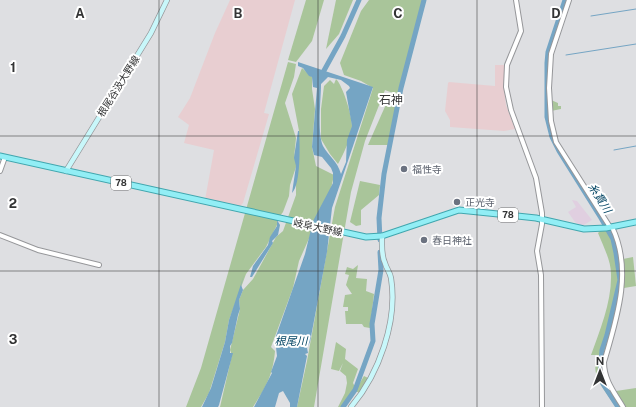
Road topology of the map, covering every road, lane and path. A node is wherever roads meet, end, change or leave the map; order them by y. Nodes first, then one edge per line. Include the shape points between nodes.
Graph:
1 (167, 0) edge
2 (516, 0) edge
3 (569, 0) edge
4 (2, 156) edge
5 (66, 170) junction
6 (0, 171) edge
7 (543, 219) junction
8 (636, 222) edge
9 (611, 227) junction
10 (0, 235) edge
11 (380, 236) junction
12 (100, 265) dead end
13 (351, 407) edge
14 (542, 407) edge
15 (623, 407) edge

1 - 5 main road, 根尾谷汲大野線 via 158,22
2 - 7 street via 521,31 507,65 507,93 536,178
3 - 9 street via 551,54 551,121 556,142
4 - 5 main road, 岐阜大野線 / 78
4 - 6 street
5 - 11 main road, 岐阜大野線 / 78 via 366,237
7 - 9 main road, 岐阜大野線 / 78 via 584,229
7 - 11 main road, 岐阜大野線 / 78 via 459,210
7 - 14 street via 537,251 541,275
8 - 9 main road, 岐阜大野線 / 78
9 - 15 street via 621,258 623,277 604,371 607,382
10 - 12 street via 38,250
11 - 13 main road via 384,262 391,278 392,296 388,330 379,359

